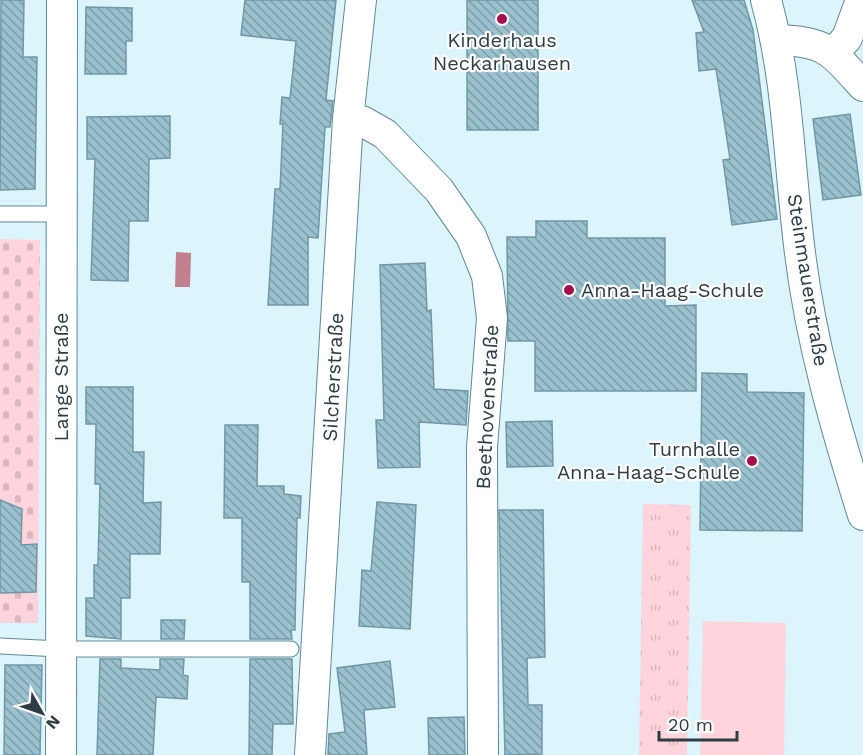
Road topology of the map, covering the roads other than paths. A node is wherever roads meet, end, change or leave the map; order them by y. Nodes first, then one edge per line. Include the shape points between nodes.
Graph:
1 (62, 0) edge
2 (361, 0) edge
3 (766, 0) edge
4 (861, 0) edge
5 (777, 40) junction
6 (833, 53) junction
7 (863, 86) edge
8 (348, 119) junction
9 (0, 214) edge
10 (60, 214) junction
11 (863, 515) edge
12 (0, 646) edge
13 (60, 649) junction
14 (291, 649) dead end
15 (61, 755) edge
16 (310, 755) edge
17 (483, 755) edge

1 - 10 street, Lange Straße
2 - 8 street, Silcherstraße
3 - 5 street, Steinmauerstraße
4 - 6 street via 847,38
5 - 6 street via 806,40
5 - 11 street, Steinmauerstraße via 800,256 815,348
6 - 7 street
8 - 16 street, Silcherstraße
8 - 17 street, Beethovenstraße via 362,121 386,134 439,190 471,236 487,276 492,318 482,447
9 - 10 lane
10 - 13 street, Lange Straße
12 - 13 lane
13 - 14 lane
13 - 15 street, Lange Straße

